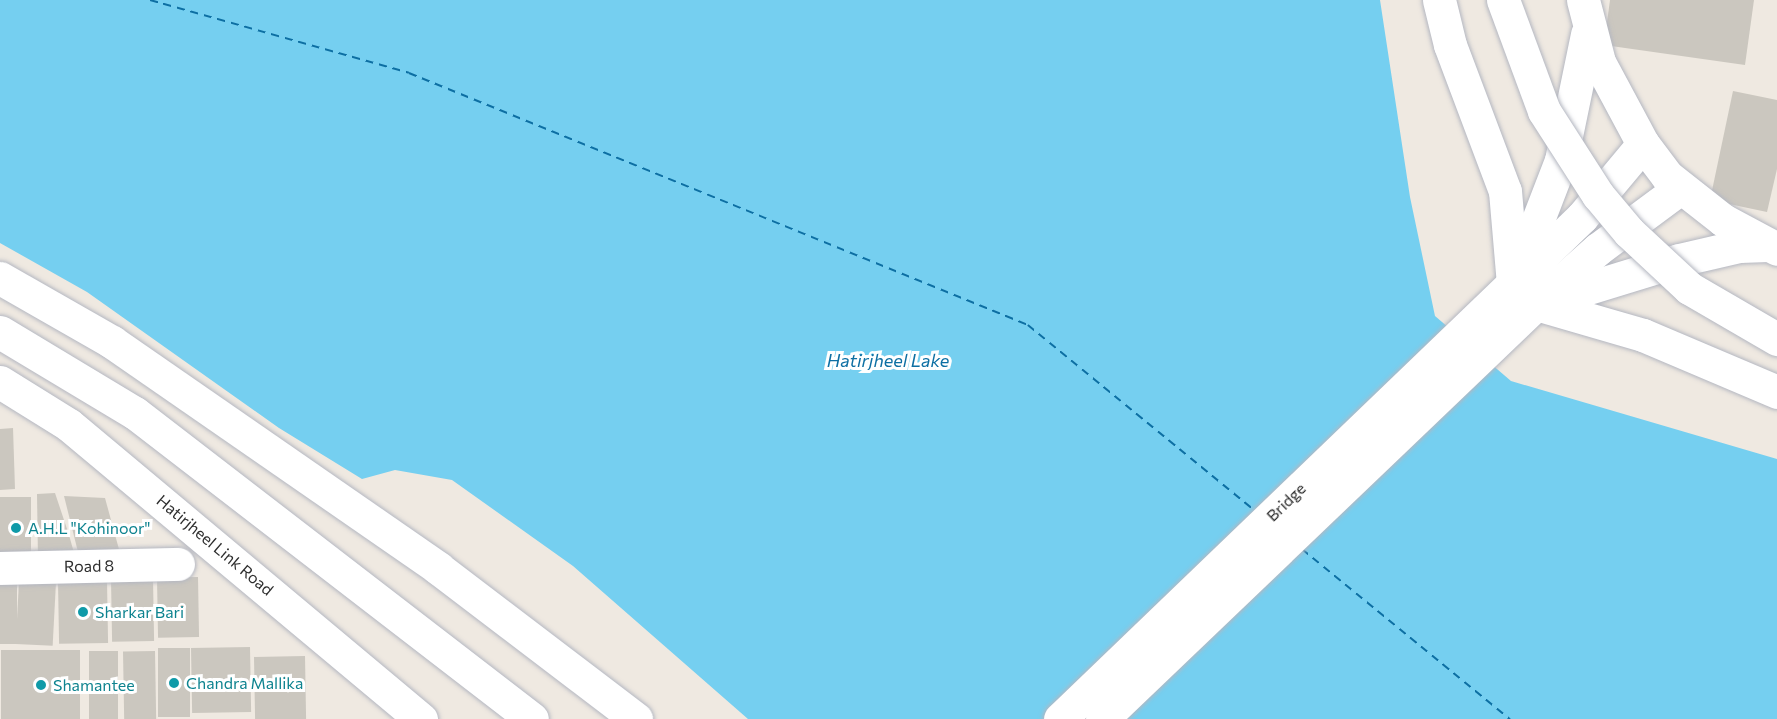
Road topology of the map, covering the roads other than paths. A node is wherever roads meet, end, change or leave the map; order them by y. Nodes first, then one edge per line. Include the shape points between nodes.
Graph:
1 (1439, 0) edge
2 (1503, 0) edge
3 (1585, 13) edge
4 (1643, 144) junction
5 (1680, 188) junction
6 (1772, 247) edge
7 (0, 278) edge
8 (1524, 294) junction
9 (0, 332) edge
10 (1777, 339) edge
11 (0, 382) edge
12 (1777, 392) edge
13 (178, 564) dead end
14 (0, 568) edge
15 (421, 719) edge
16 (532, 719) edge
17 (636, 719) edge
18 (1059, 719) edge
19 (1102, 719) edge

1 - 8 main road via 1450,45 1505,190
2 - 10 main road, bridge via 1544,111 1598,195 1629,232 1689,288
3 - 4 main road via 1599,62
3 - 8 main road via 1561,160
4 - 5 main road
4 - 8 main road
5 - 6 main road
5 - 8 main road via 1598,249
6 - 8 main road via 1739,246
7 - 17 main road via 112,342 390,534
8 - 12 main road via 1643,335
8 - 18 main road, Bridge
8 - 19 main road
9 - 16 main road via 135,413
11 - 15 main road, Hatirjheel Link Road via 69,425
13 - 14 main road, Road 8

